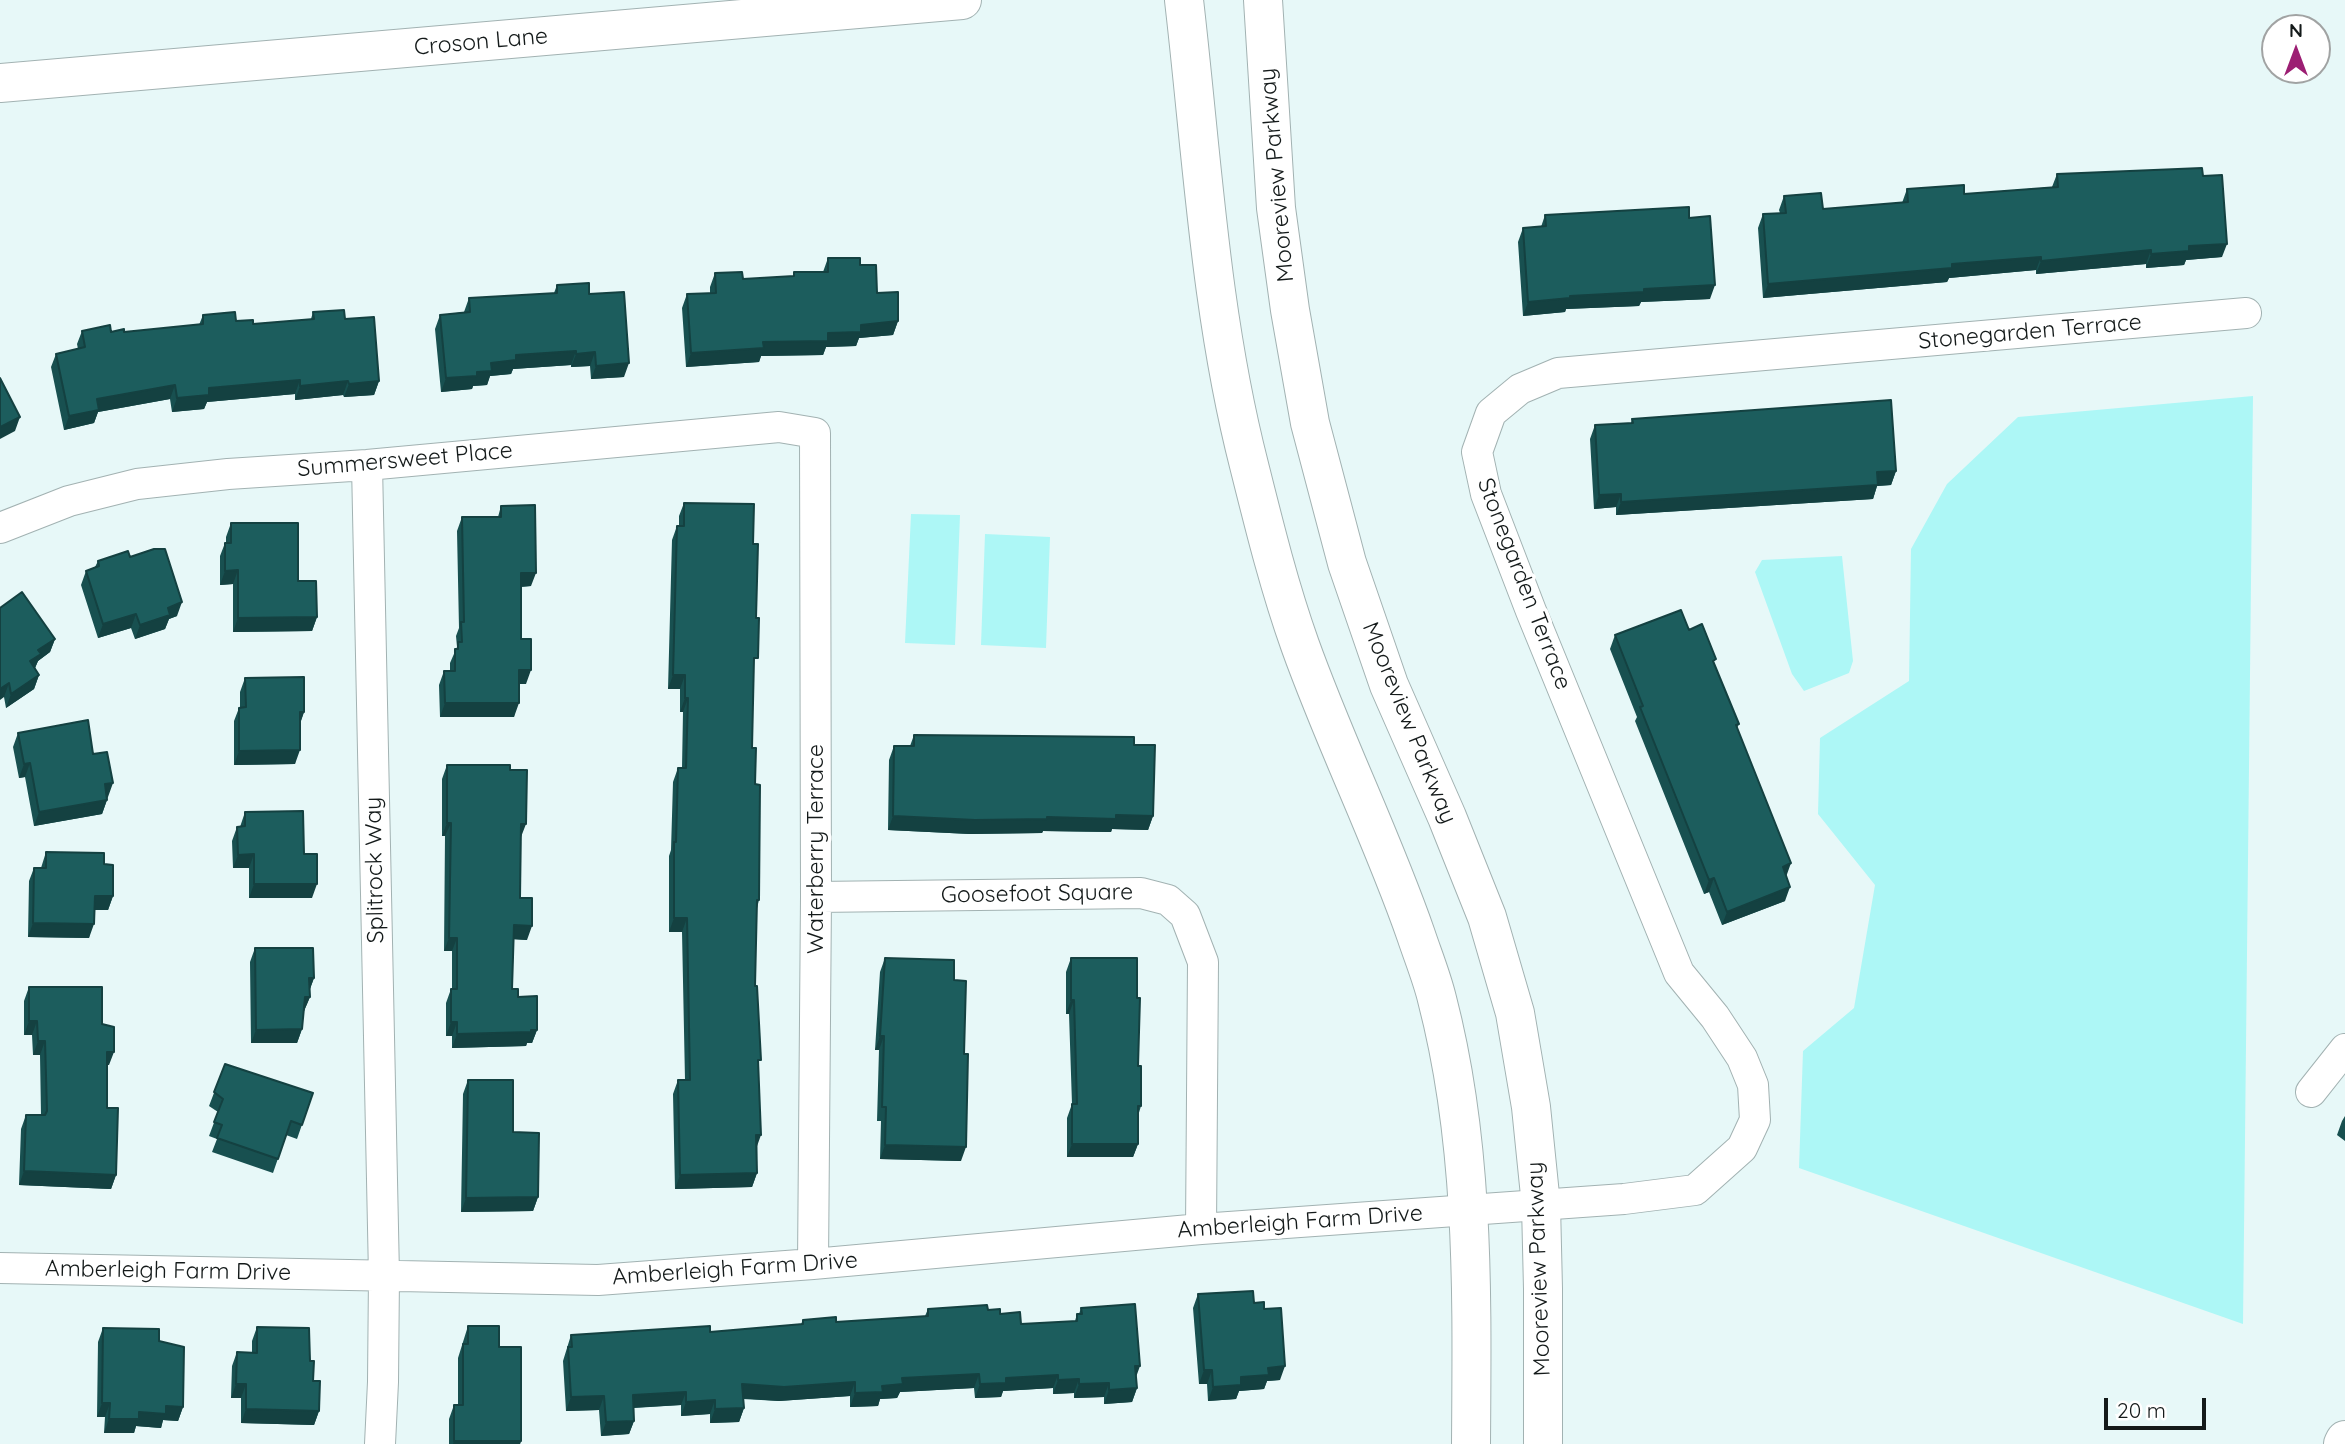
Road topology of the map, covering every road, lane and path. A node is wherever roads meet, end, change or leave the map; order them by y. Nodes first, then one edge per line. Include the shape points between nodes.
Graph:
1 (962, 0) edge
2 (1184, 0) edge
3 (1263, 0) edge
4 (0, 83) edge
5 (2246, 313) dead end
6 (815, 433) joint
7 (367, 464) junction
8 (0, 528) edge
9 (816, 897) junction
10 (2345, 1049) edge
11 (2311, 1092) dead end
12 (1541, 1205) junction
13 (1468, 1212) junction
14 (1201, 1229) junction
15 (813, 1264) junction
16 (0, 1268) edge
17 (384, 1275) junction
18 (380, 1444) edge
19 (1471, 1444) edge
20 (1543, 1444) edge

1 - 4 main road, Croson Lane
2 - 13 main road via 1214,272 1248,462 1299,643 1397,879 1436,995 1454,1072
3 - 12 main road, Mooreview Parkway via 1276,208 1310,423 1347,563 1389,685 1487,917 1515,1013
5 - 12 street, Stonegarden Terrace via 1558,373 1520,389 1491,413 1477,452 1486,494 1531,611 1679,973 1742,1058 1753,1085 1755,1119 1742,1148 1695,1190
6 - 7 street, Summersweet Place via 779,427
6 - 9 street, Waterberry Terrace
7 - 8 street, Summersweet Place via 137,484 69,501
7 - 17 street, Splitrock Way
9 - 14 street, Goosefoot Square via 1141,893 1168,900 1185,915 1203,962
9 - 15 street, Waterberry Terrace
10 - 11 street
12 - 13 street, Stonegarden Terrace
12 - 20 main road, Mooreview Parkway
13 - 14 street, Amberleigh Farm Drive
13 - 19 main road
14 - 15 street, Amberleigh Farm Drive
15 - 17 street, Amberleigh Farm Drive via 598,1280
16 - 17 street, Amberleigh Farm Drive
17 - 18 street, Splitrock Way

